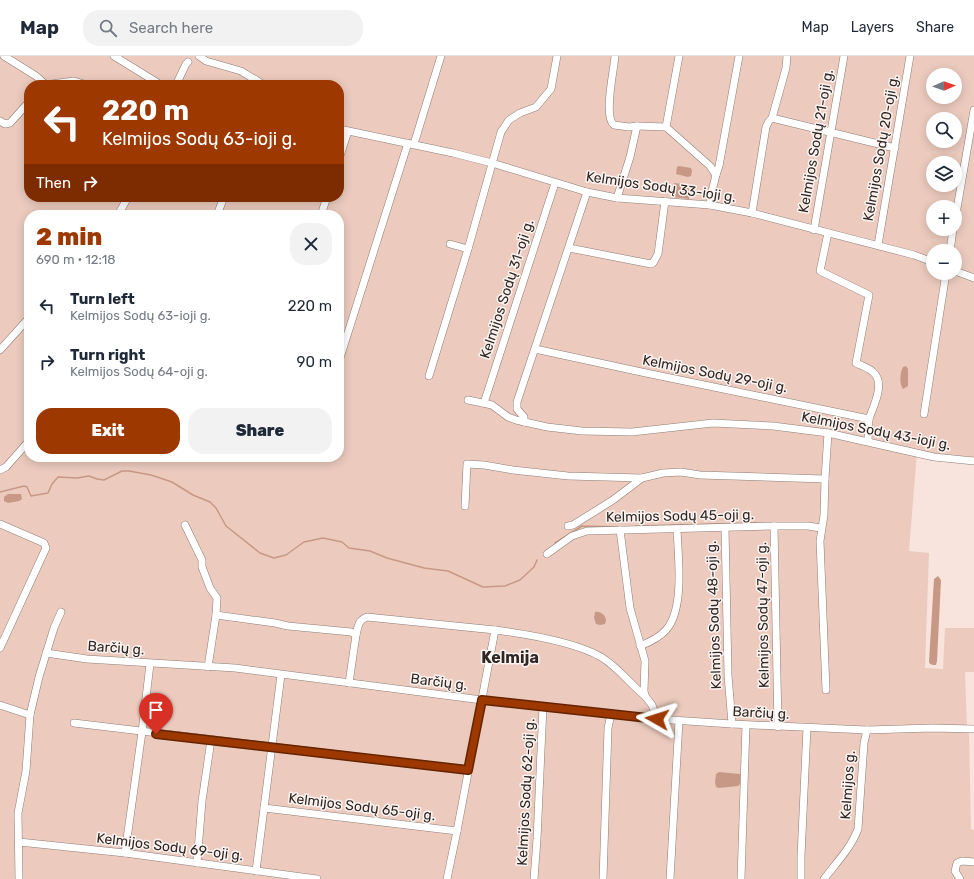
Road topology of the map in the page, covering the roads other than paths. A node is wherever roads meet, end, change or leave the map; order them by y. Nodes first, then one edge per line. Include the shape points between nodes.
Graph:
1 (4, 56) edge
2 (114, 56) edge
3 (199, 56) edge
4 (441, 56) edge
5 (557, 56) edge
6 (615, 56) edge
7 (679, 56) edge
8 (739, 56) edge
9 (787, 56) edge
10 (844, 56) edge
11 (910, 56) edge
12 (188, 62) dead end
13 (40, 80) edge
14 (153, 80) edge
15 (178, 80) edge
16 (256, 80) edge
17 (24, 108) edge
18 (974, 110) edge
19 (772, 118) junction
20 (0, 121) edge
21 (637, 126) junction
22 (666, 127) junction
23 (344, 130) edge
24 (348, 131) junction
25 (831, 133) junction
26 (344, 143) edge
27 (411, 144) junction
28 (895, 148) junction
29 (492, 163) junction
30 (716, 175) junction
31 (555, 183) junction
32 (587, 192) junction
33 (617, 198) junction
34 (958, 200) edge
35 (665, 201) junction
36 (710, 205) junction
37 (752, 213) junction
38 (814, 230) junction
39 (828, 233) junction
40 (450, 244) dead end
41 (878, 245) junction
42 (569, 248) junction
43 (468, 249) junction
44 (926, 259) edge
45 (962, 274) edge
46 (974, 278) edge
47 (945, 280) edge
48 (24, 324) edge
49 (344, 346) edge
50 (535, 349) junction
51 (0, 350) edge
52 (429, 376) dead end
53 (468, 400) dead end
54 (484, 403) junction
55 (924, 414) dead end
56 (869, 419) junction
57 (524, 422) junction
58 (828, 433) junction
59 (868, 441) junction
60 (24, 447) edge
61 (974, 461) edge
62 (0, 470) edge
63 (642, 478) junction
64 (825, 479) junction
65 (465, 506) dead end
66 (0, 524) edge
67 (186, 525) dead end
68 (568, 526) dead end
69 (774, 526) junction
70 (725, 528) junction
71 (821, 528) junction
72 (677, 529) junction
73 (620, 530) junction
74 (547, 554) dead end
75 (61, 612) dead end
76 (216, 615) junction
77 (495, 630) junction
78 (356, 635) junction
79 (640, 646) junction
80 (0, 648) edge
81 (46, 653) junction
82 (150, 664) junction
83 (208, 667) junction
84 (281, 675) junction
85 (349, 683) junction
86 (826, 690) dead end
87 (645, 696) junction
88 (482, 700) junction
89 (0, 705) edge
90 (543, 706) junction
91 (611, 714) junction
92 (30, 715) junction
93 (657, 719) junction
94 (679, 721) junction
95 (74, 724) dead end
96 (732, 724) junction
97 (746, 725) junction
98 (778, 727) junction
99 (807, 728) junction
100 (974, 729) edge
101 (867, 730) junction
102 (142, 732) junction
103 (211, 740) junction
104 (272, 747) junction
105 (468, 770) junction
106 (264, 808) junction
107 (457, 831) junction
108 (19, 842) junction
109 (125, 853) junction
110 (197, 862) junction
111 (974, 862) edge
112 (256, 871) junction
113 (19, 879) edge
114 (318, 879) edge
115 (447, 879) edge
116 (534, 879) edge
117 (603, 879) edge
118 (670, 879) edge
119 (741, 879) edge
120 (801, 879) edge
121 (824, 879) edge
122 (960, 879) edge

1 - 13 street
2 - 14 street
3 - 16 street via 206,61 241,71
4 - 27 street
5 - 29 street via 551,89 536,106 506,123
6 - 21 street via 609,107 610,120 614,125
7 - 22 street
8 - 30 street
9 - 19 street
10 - 25 street, Kelmijos Sodų 21-oji g.
11 - 28 street, Kelmijos Sodų 20-oji g.
12 - 15 street
17 - 20 street via 10,123
18 - 34 street
19 - 25 street
19 - 37 street via 766,127
21 - 22 street
21 - 33 street
22 - 30 street via 710,166
23 - 24 street, Kelmijos Sodų 33-ioji g.
24 - 26 street
24 - 27 street, Kelmijos Sodų 33-ioji g.
25 - 28 street
25 - 38 street, Kelmijos Sodų 21-oji g.
27 - 29 street, Kelmijos Sodų 33-ioji g.
27 - 49 street
28 - 41 street, Kelmijos Sodų 20-oji g.
29 - 31 street, Kelmijos Sodų 33-ioji g.
29 - 43 street
30 - 36 street
31 - 32 street, Kelmijos Sodų 33-ioji g.
31 - 54 street, Kelmijos Sodų 31-oji g.
32 - 33 street, Kelmijos Sodų 33-ioji g.
32 - 42 street
33 - 35 street, Kelmijos Sodų 33-ioji g.
35 - 36 street, Kelmijos Sodų 33-ioji g.
35 - 42 street via 658,254 651,264
36 - 37 street, Kelmijos Sodų 33-ioji g.
37 - 38 street, Kelmijos Sodų 33-ioji g.
38 - 39 street, Kelmijos Sodų 33-ioji g.
39 - 41 street, Kelmijos Sodų 33-ioji g.
39 - 56 street via 820,271 869,295 856,363 874,372 878,381 879,387
40 - 43 street
41 - 44 street, Kelmijos Sodų 33-ioji g.
42 - 50 street
43 - 52 street
45 - 46 street
47 - 55 street
48 - 51 street
50 - 56 street, Kelmijos Sodų 29-oji g.
50 - 57 street via 517,402 517,409 524,417
53 - 54 street, Kelmijos Sodų 43-ioji g.
54 - 57 street, Kelmijos Sodų 43-ioji g. via 496,407 508,417
56 - 59 street
57 - 58 street, Kelmijos Sodų 43-ioji g. via 582,431 632,432 713,423 772,426
58 - 59 street, Kelmijos Sodų 43-ioji g.
58 - 64 street
59 - 61 street, Kelmijos Sodų 43-ioji g. via 934,457
60 - 62 street via 6,467
63 - 64 street via 681,472
63 - 65 street via 568,476 467,464
63 - 68 street via 613,500
64 - 71 street
66 - 80 street via 44,543 46,548
67 - 76 street via 202,560 210,588 217,598
69 - 70 street, Kelmijos Sodų 45-oji g.
69 - 71 street, Kelmijos Sodų 45-oji g.
69 - 98 street, Kelmijos Sodų 47-oji g.
70 - 72 street, Kelmijos Sodų 45-oji g.
70 - 96 street, Kelmijos Sodų 48-oji g. via 728,675
71 - 86 street
72 - 73 street, Kelmijos Sodų 45-oji g.
72 - 79 street via 679,592 673,618 667,630 660,636
73 - 74 street, Kelmijos Sodų 45-oji g. via 577,533
73 - 79 street via 630,608
75 - 81 street
76 - 78 street via 351,632
76 - 83 street
77 - 78 street via 367,617 359,622
77 - 87 street via 534,636 594,654 611,665
77 - 88 street
78 - 85 street
79 - 87 street via 645,661
81 - 82 street, Barčių g.
81 - 92 street
82 - 83 street, Barčių g.
82 - 102 street
83 - 84 street, Barčių g.
84 - 85 street, Barčių g.
84 - 104 street
85 - 88 street, Barčių g.
87 - 93 street via 652,705
88 - 90 street, Barčių g.
88 - 105 street
89 - 92 street
90 - 91 street, Barčių g.
90 - 116 street, Kelmijos Sodų 62-oji g.
91 - 93 street, Barčių g.
91 - 117 street via 608,728
92 - 108 street via 26,771 18,813
93 - 94 street, Barčių g.
94 - 96 street, Barčių g.
94 - 118 street
95 - 102 street
96 - 97 street, Barčių g.
97 - 98 street, Barčių g.
97 - 119 street
98 - 99 street, Barčių g.
99 - 101 street, Barčių g.
99 - 120 street
100 - 101 street, Barčių g.
101 - 121 street, Kelmijos g. via 858,829 847,850
102 - 103 street
102 - 109 street
103 - 104 street
103 - 110 street
104 - 105 street
104 - 106 street
105 - 107 street
106 - 107 street, Kelmijos Sodų 65-oji g.
106 - 112 street
107 - 115 street
108 - 109 street, Kelmijos Sodų 69-oji g.
108 - 113 street
109 - 110 street, Kelmijos Sodų 69-oji g.
110 - 112 street, Kelmijos Sodų 69-oji g.
111 - 122 street via 957,862 955,871
112 - 114 street, Kelmijos Sodų 69-oji g.

